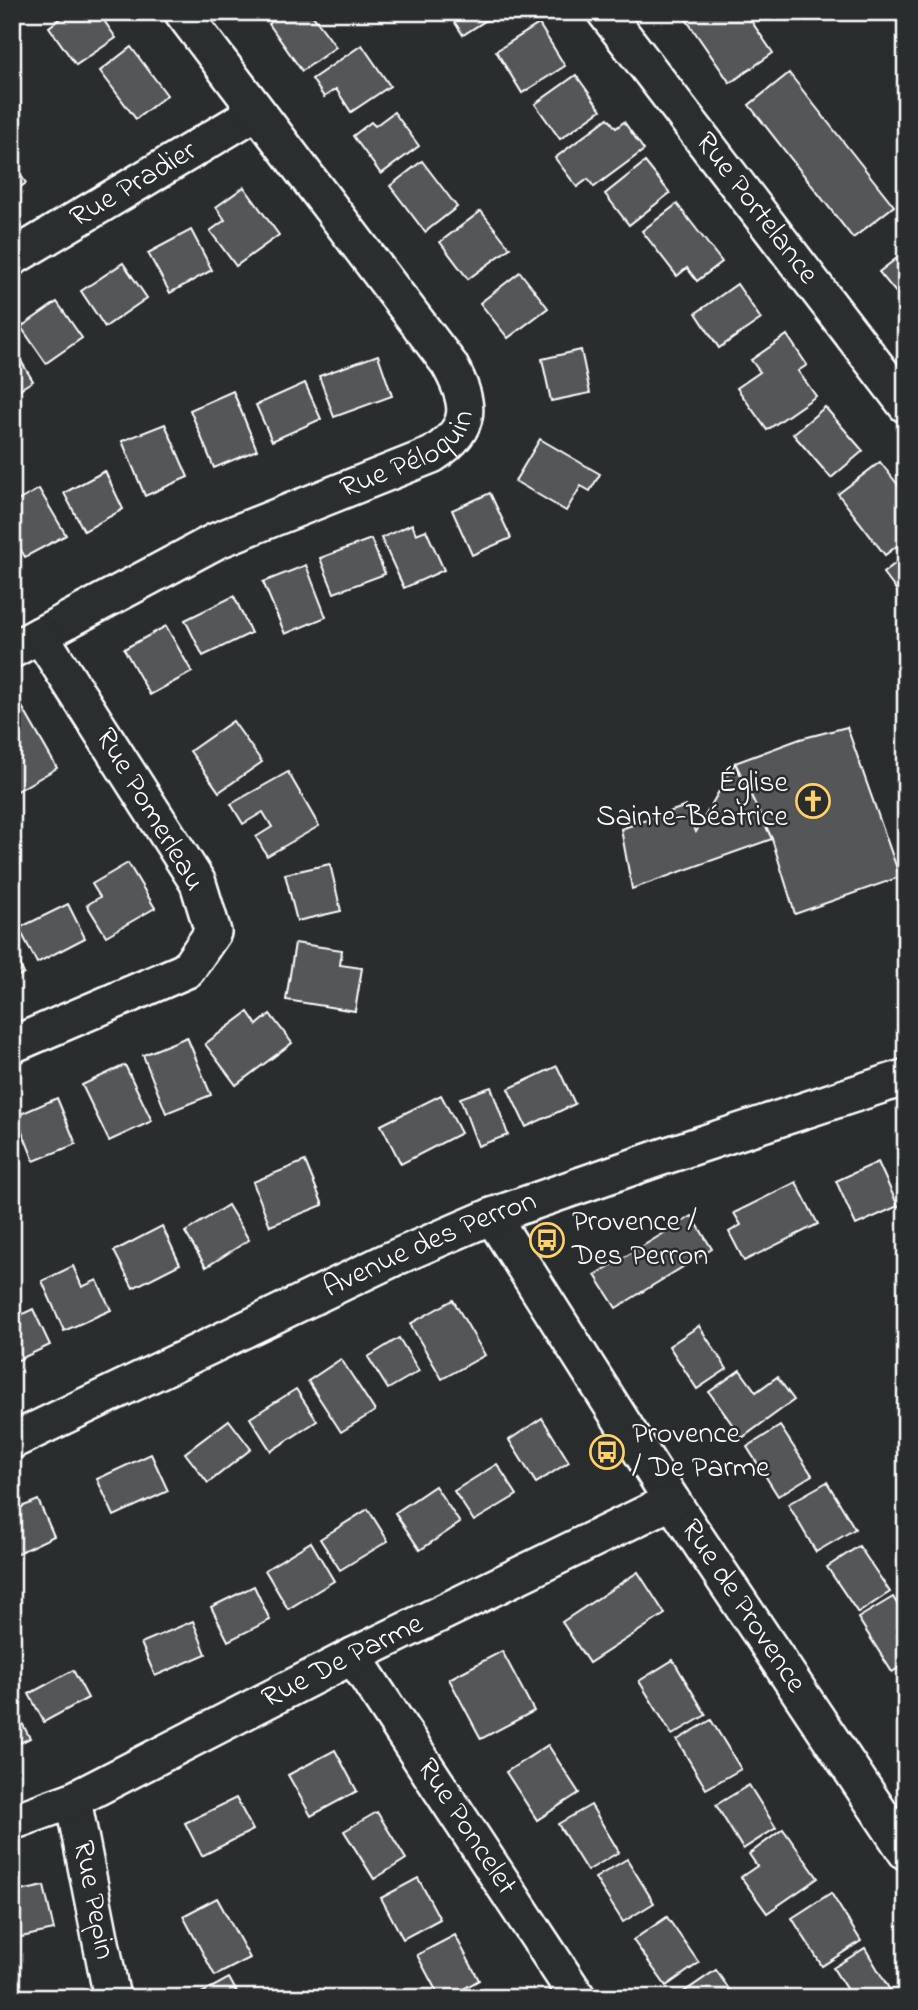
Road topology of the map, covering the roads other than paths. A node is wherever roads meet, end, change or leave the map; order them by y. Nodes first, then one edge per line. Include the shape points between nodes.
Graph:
1 (182, 12) edge
2 (605, 12) edge
3 (256, 112) junction
4 (12, 258) edge
5 (906, 405) edge
6 (26, 643) edge
7 (12, 1045) edge
8 (906, 1077) edge
9 (492, 1216) junction
10 (12, 1441) edge
11 (672, 1501) junction
12 (353, 1656) junction
13 (73, 1800) junction
14 (12, 1822) edge
15 (906, 1852) edge
16 (112, 1998) edge
17 (578, 1998) edge

1 - 3 street, Rue Péloquin
2 - 5 street, Rue Portelance
3 - 4 street, Rue Pradier
3 - 6 street, Rue Péloquin via 449,364 462,388 466,412 460,430 432,455 216,541
6 - 7 street, Rue Pomerleau via 198,883 213,932 187,970
8 - 9 street, Avenue des Perron
9 - 10 street, Avenue des Perron via 392,1259
9 - 11 street, Rue de Provence
11 - 12 street, Rue De Parme
11 - 15 street, Rue de Provence
12 - 13 street, Rue De Parme
12 - 17 street, Rue Poncelet
13 - 14 street, Rue De Parme
13 - 16 street, Rue Pepin

